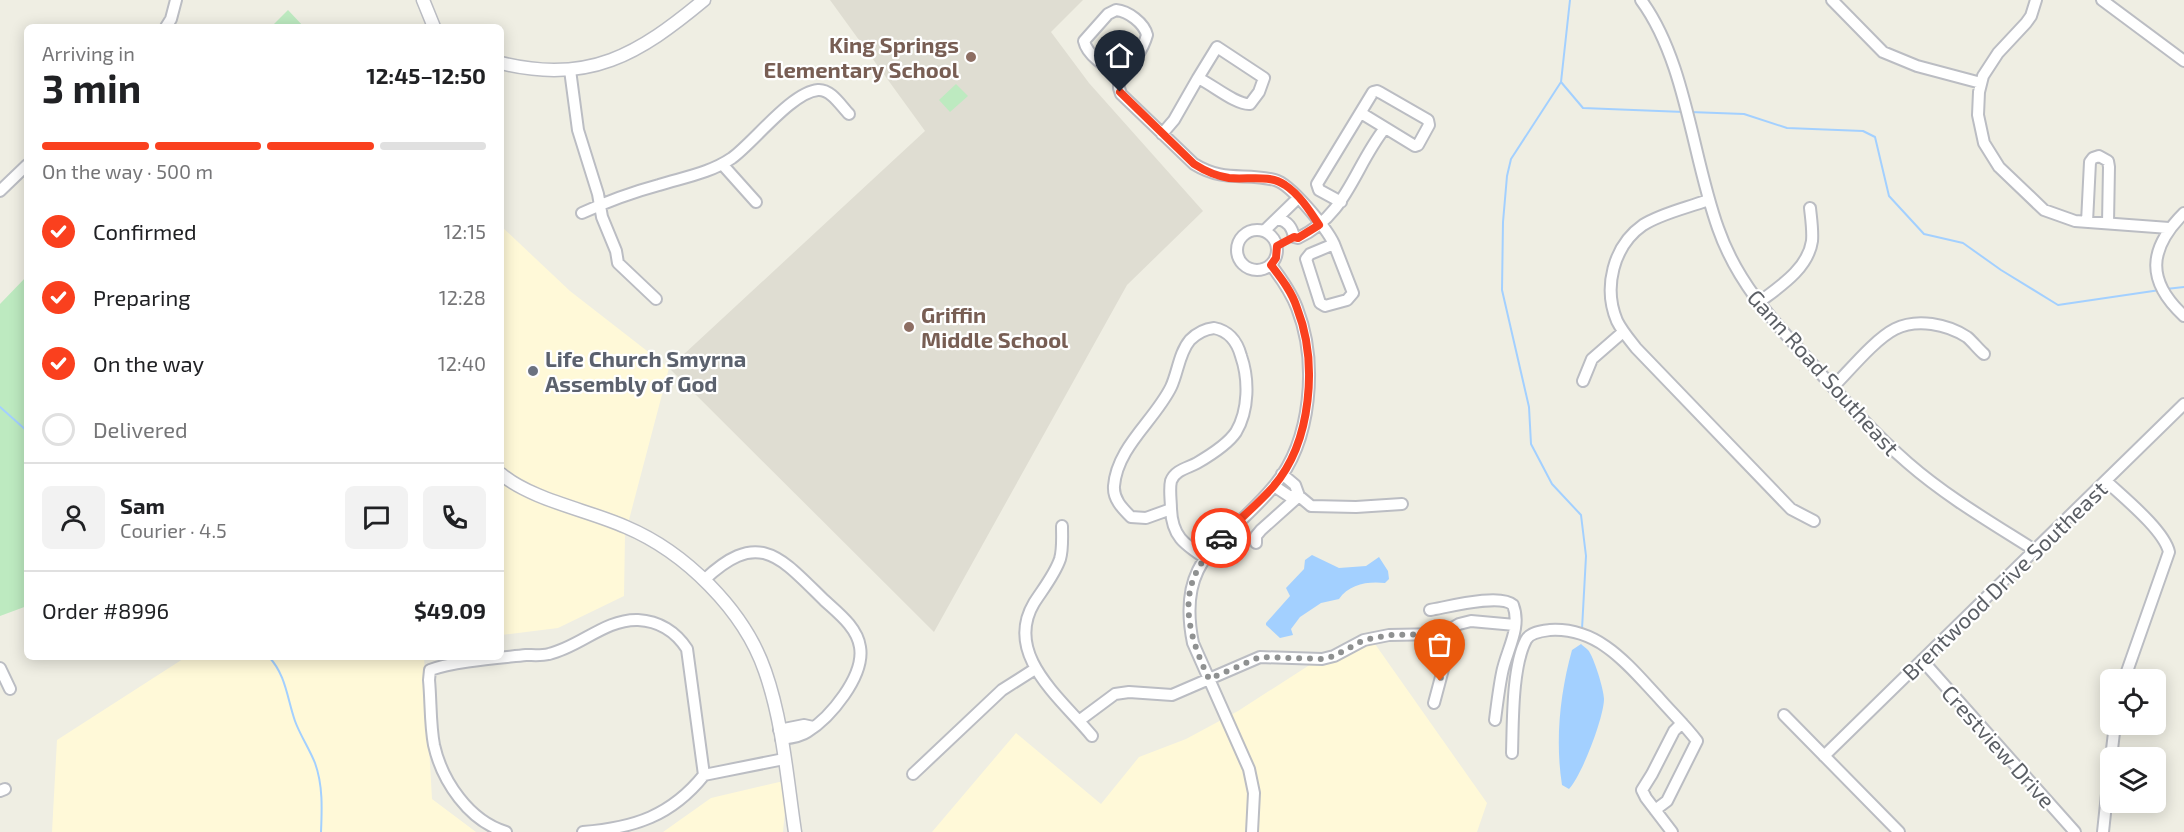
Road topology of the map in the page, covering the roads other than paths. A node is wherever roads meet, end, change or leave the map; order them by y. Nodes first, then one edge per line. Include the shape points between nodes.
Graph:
1 (176, 0) edge
2 (423, 0) edge
3 (1641, 0) edge
4 (1832, 0) edge
5 (2036, 0) edge
6 (2102, 0) edge
7 (698, 2) edge
8 (168, 24) edge
9 (433, 24) edge
10 (2184, 61) edge
11 (504, 64) edge
12 (570, 70) junction
13 (1119, 73) junction
14 (1198, 78) junction
15 (1981, 83) junction
16 (1361, 113) junction
17 (849, 114) dead end
18 (1385, 128) junction
19 (1162, 135) junction
20 (722, 164) junction
21 (24, 168) edge
22 (0, 191) edge
23 (1298, 198) junction
24 (1708, 201) junction
25 (756, 202) dead end
26 (1341, 202) junction
27 (600, 205) junction
28 (1810, 208) dead end
29 (582, 213) dead end
30 (2184, 213) edge
31 (1279, 219) junction
32 (2087, 222) junction
33 (2108, 223) junction
34 (1319, 225) junction
35 (2169, 228) junction
36 (1264, 231) junction
37 (1294, 237) junction
38 (1334, 244) junction
39 (1277, 246) junction
40 (1271, 265) junction
41 (656, 298) dead end
42 (1758, 303) junction
43 (2184, 316) edge
44 (1623, 332) junction
45 (1984, 354) dead end
46 (1583, 381) dead end
47 (1833, 387) junction
48 (2184, 404) edge
49 (1282, 474) junction
50 (504, 476) edge
51 (2106, 481) junction
52 (1274, 486) junction
53 (1299, 496) junction
54 (1402, 504) dead end
55 (1171, 509) junction
56 (1814, 521) dead end
57 (1062, 526) dead end
58 (1256, 543) dead end
59 (2036, 551) junction
60 (1205, 558) junction
61 (704, 580) junction
62 (1430, 610) dead end
63 (1515, 625) junction
64 (1442, 634) junction
65 (504, 658) edge
66 (490, 660) edge
67 (1922, 660) junction
68 (0, 669) edge
69 (1035, 669) junction
70 (2128, 669) edge
71 (1209, 679) junction
72 (10, 689) dead end
73 (1434, 703) dead end
74 (1784, 715) dead end
75 (1080, 720) junction
76 (1495, 720) dead end
77 (1682, 723) junction
78 (780, 735) junction
79 (1092, 736) dead end
80 (1512, 753) dead end
81 (1824, 756) junction
82 (784, 759) junction
83 (913, 774) dead end
84 (704, 775) junction
85 (1654, 810) junction
86 (2105, 813) edge
87 (506, 832) edge
88 (583, 832) edge
89 (795, 832) edge
90 (1252, 832) edge
91 (1672, 832) edge
92 (1899, 832) edge
93 (2075, 832) edge
94 (2103, 832) edge

1 - 8 street
2 - 9 street
3 - 24 street, Gann Road Southeast via 1667,51
4 - 15 street via 1883,52 1917,66
5 - 15 street via 2031,16 1998,53
6 - 10 street
7 - 12 street via 657,38 630,53 599,65
11 - 12 street via 528,69
12 - 27 street via 578,130
13 - 13 street via 1133,61 1147,35 1137,21 1119,10 1108,14 1084,42 1089,52
13 - 19 street via 1121,94
14 - 14 street via 1217,47 1264,78 1248,104
14 - 19 street
15 - 32 street via 1980,127 1984,143 2000,167 2044,210
16 - 18 street
16 - 18 street via 1377,91 1429,122 1415,146
16 - 26 street via 1317,184 1319,190
17 - 20 street via 831,94 818,90 808,93 785,108
18 - 26 street
19 - 23 street via 1206,171 1228,177 1275,180
20 - 25 street
20 - 27 street via 702,174
21 - 22 street
23 - 31 street
23 - 34 street
24 - 42 street, Gann Road Southeast via 1730,256
24 - 44 street via 1653,219 1623,247 1611,283 1614,311
26 - 34 street
27 - 29 street
27 - 41 street via 618,263
28 - 42 street via 1812,238 1805,261
30 - 35 street
31 - 36 street
31 - 37 street via 1288,224
32 - 33 street
32 - 33 street via 2090,162 2099,156 2108,161 2109,167
33 - 35 street
34 - 37 street via 1310,225
34 - 38 street
35 - 43 street via 2156,255 2156,265 2161,287
36 - 39 street
36 - 40 street via 1246,233 1239,241 1238,256 1249,269
37 - 39 street
38 - 38 street via 1353,293 1347,300 1325,306 1320,303 1306,259
39 - 40 street
40 - 49 street via 1296,305 1307,363 1305,424
42 - 47 street, Gann Road Southeast
44 - 46 street via 1592,359
44 - 56 street via 1791,509
45 - 47 street via 1967,338 1944,328 1925,323 1906,325 1889,333
47 - 59 street, Gann Road Southeast via 1909,464
48 - 51 street, Brentwood Drive Southeast
49 - 52 street
49 - 53 street
50 - 61 street via 532,492 642,534
51 - 59 street, Brentwood Drive Southeast
51 - 70 street via 2158,531 2169,552
52 - 53 street via 1289,496
52 - 60 street
53 - 54 street via 1311,506
53 - 58 street via 1261,530
55 - 55 street via 1171,482 1179,471 1213,453 1235,433 1241,421 1245,370 1236,343 1220,329 1203,330 1188,343 1172,386 1117,472 1114,489 1119,505 1131,517 1146,518
55 - 60 street via 1172,526 1184,544
57 - 69 street via 1059,559 1026,622 1026,646
59 - 67 street, Brentwood Drive Southeast
60 - 71 street via 1189,596 1189,625 1192,643
61 - 78 street via 755,648 769,682
61 - 78 street via 741,554 771,555 791,568 852,629 861,649 860,661 831,712 806,733
62 - 63 street via 1505,600 1514,608
63 - 64 street via 1471,621
63 - 76 street
64 - 71 street via 1389,635 1364,640 1322,659 1260,657
64 - 73 street via 1449,647
65 - 84 street via 548,654 622,621 647,621 672,632 687,649
66 - 87 street via 429,672 431,722 443,771 471,811
67 - 81 street, Brentwood Drive Southeast
67 - 93 street, Crestview Drive
68 - 72 street
69 - 75 street
69 - 83 street via 1002,690
71 - 75 street via 1172,695 1115,694
71 - 90 street via 1249,769 1254,793
74 - 81 street
75 - 79 street
77 - 80 street via 1610,648 1582,634 1541,631 1528,637 1520,661
77 - 85 street via 1642,787
77 - 85 street via 1698,741 1667,801
78 - 82 street
81 - 92 street
82 - 84 street
82 - 89 street
84 - 88 street via 677,803 652,817 625,826
85 - 91 street
86 - 94 street

